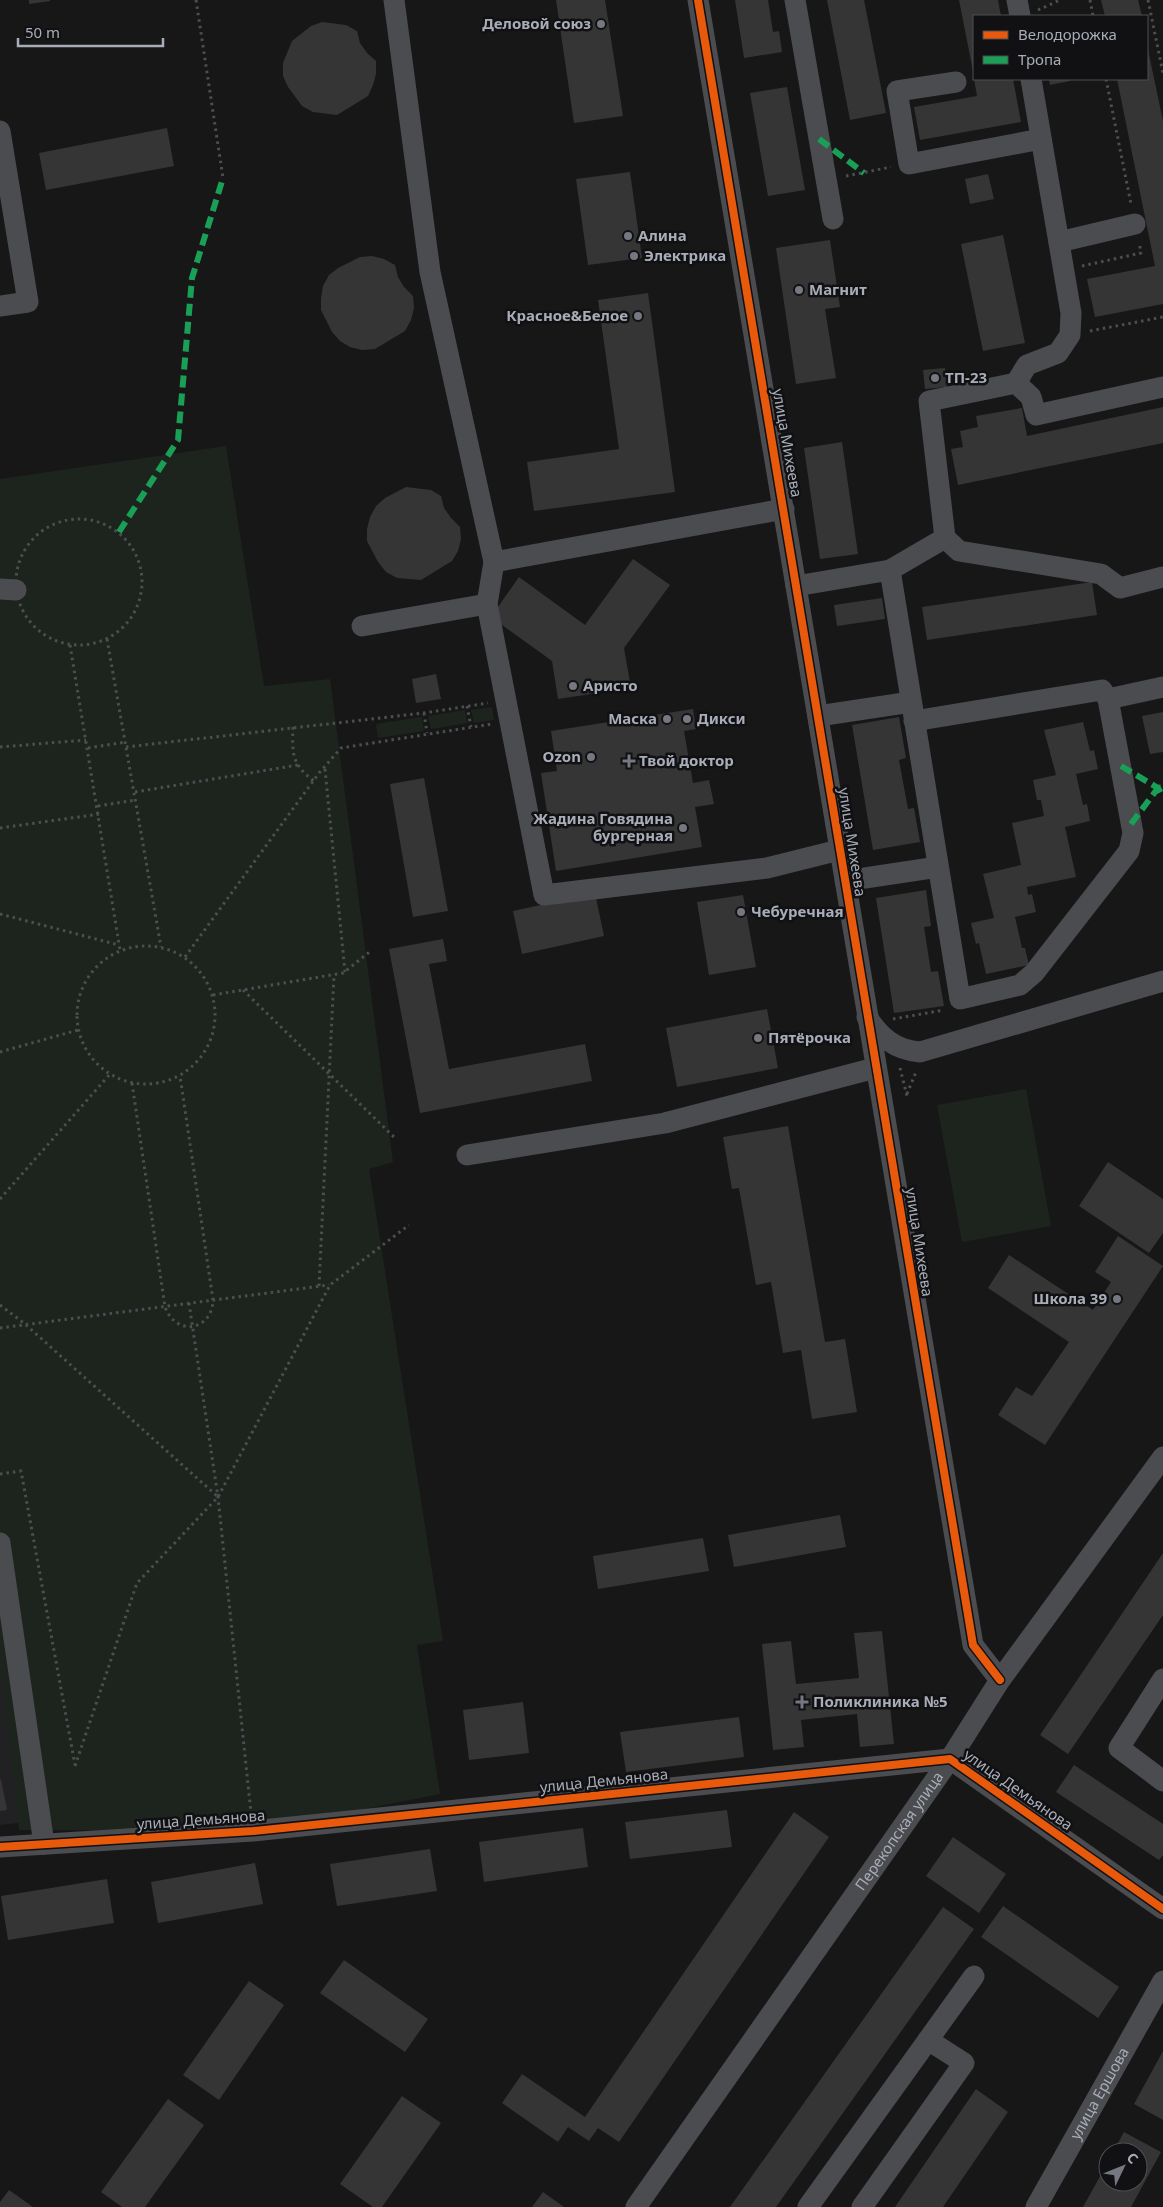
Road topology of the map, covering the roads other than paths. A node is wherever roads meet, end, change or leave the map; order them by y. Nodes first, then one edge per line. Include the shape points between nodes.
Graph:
1 (394, 0) edge
2 (698, 0) edge
3 (796, 0) edge
4 (1031, 80) edge
5 (956, 82) dead end
6 (0, 131) edge
7 (1041, 139) junction
8 (833, 219) dead end
9 (1135, 224) road end
10 (1059, 242) junction
11 (0, 306) edge
12 (1016, 384) junction
13 (1163, 387) edge
14 (784, 509) junction
15 (945, 538) junction
16 (494, 562) junction
17 (890, 570) junction
18 (1163, 578) edge
19 (796, 586) junction
20 (487, 604) junction
21 (362, 626) dead end
22 (1163, 687) edge
23 (1108, 699) junction
24 (912, 712) junction
25 (818, 716) junction
26 (839, 850) junction
27 (938, 867) junction
28 (845, 880) junction
29 (1163, 982) edge
30 (867, 1016) junction
31 (875, 1068) junction
32 (467, 1155) dead end
33 (1163, 1457) edge
34 (0, 1543) edge
35 (1163, 1678) edge
36 (1000, 1680) junction
37 (950, 1759) junction
38 (1163, 1781) edge
39 (44, 1844) junction
40 (0, 1846) edge
41 (1163, 1908) edge
42 (974, 1976) dead end
43 (1163, 1981) edge
44 (928, 2040) junction
45 (636, 2207) edge
46 (808, 2207) edge
47 (862, 2207) edge
48 (1036, 2207) edge

1 - 16 street via 430,272
2 - 14 street, улица Михеева
3 - 8 street
4 - 7 street
5 - 7 street via 897,91 909,164
6 - 11 street via 28,302
7 - 10 street
9 - 10 street
10 - 12 street via 1072,313 1070,335 1058,353 1027,365
12 - 13 street via 1031,396 1036,415
12 - 15 street via 929,401
14 - 16 street
14 - 19 street, улица Михеева
15 - 17 street
15 - 18 street via 959,551 1101,574 1120,588
16 - 20 street
17 - 19 street
17 - 24 street
19 - 25 street, улица Михеева
20 - 21 street
20 - 26 street via 544,895 767,868
22 - 23 street
23 - 24 street via 1102,690
23 - 27 street via 1132,833 1129,851 1034,973 1020,985 960,999
24 - 25 street
24 - 27 street
25 - 26 street, улица Михеева
26 - 28 street, улица Михеева
27 - 28 street
28 - 30 street, улица Михеева
29 - 30 street via 920,1052 898,1048 885,1039
30 - 31 street, улица Михеева
31 - 32 street via 665,1123
31 - 36 street, улица Михеева via 973,1645
33 - 36 street, Перекопская улица
34 - 39 street
35 - 38 street via 1119,1748
36 - 37 street, Перекопская улица
37 - 39 street, улица Демьянова via 252,1831
37 - 41 street, улица Демьянова
37 - 45 street, Перекопская улица
39 - 40 street, улица Демьянова
42 - 44 street
43 - 48 street, улица Ершова
44 - 46 street
44 - 47 street via 964,2063

